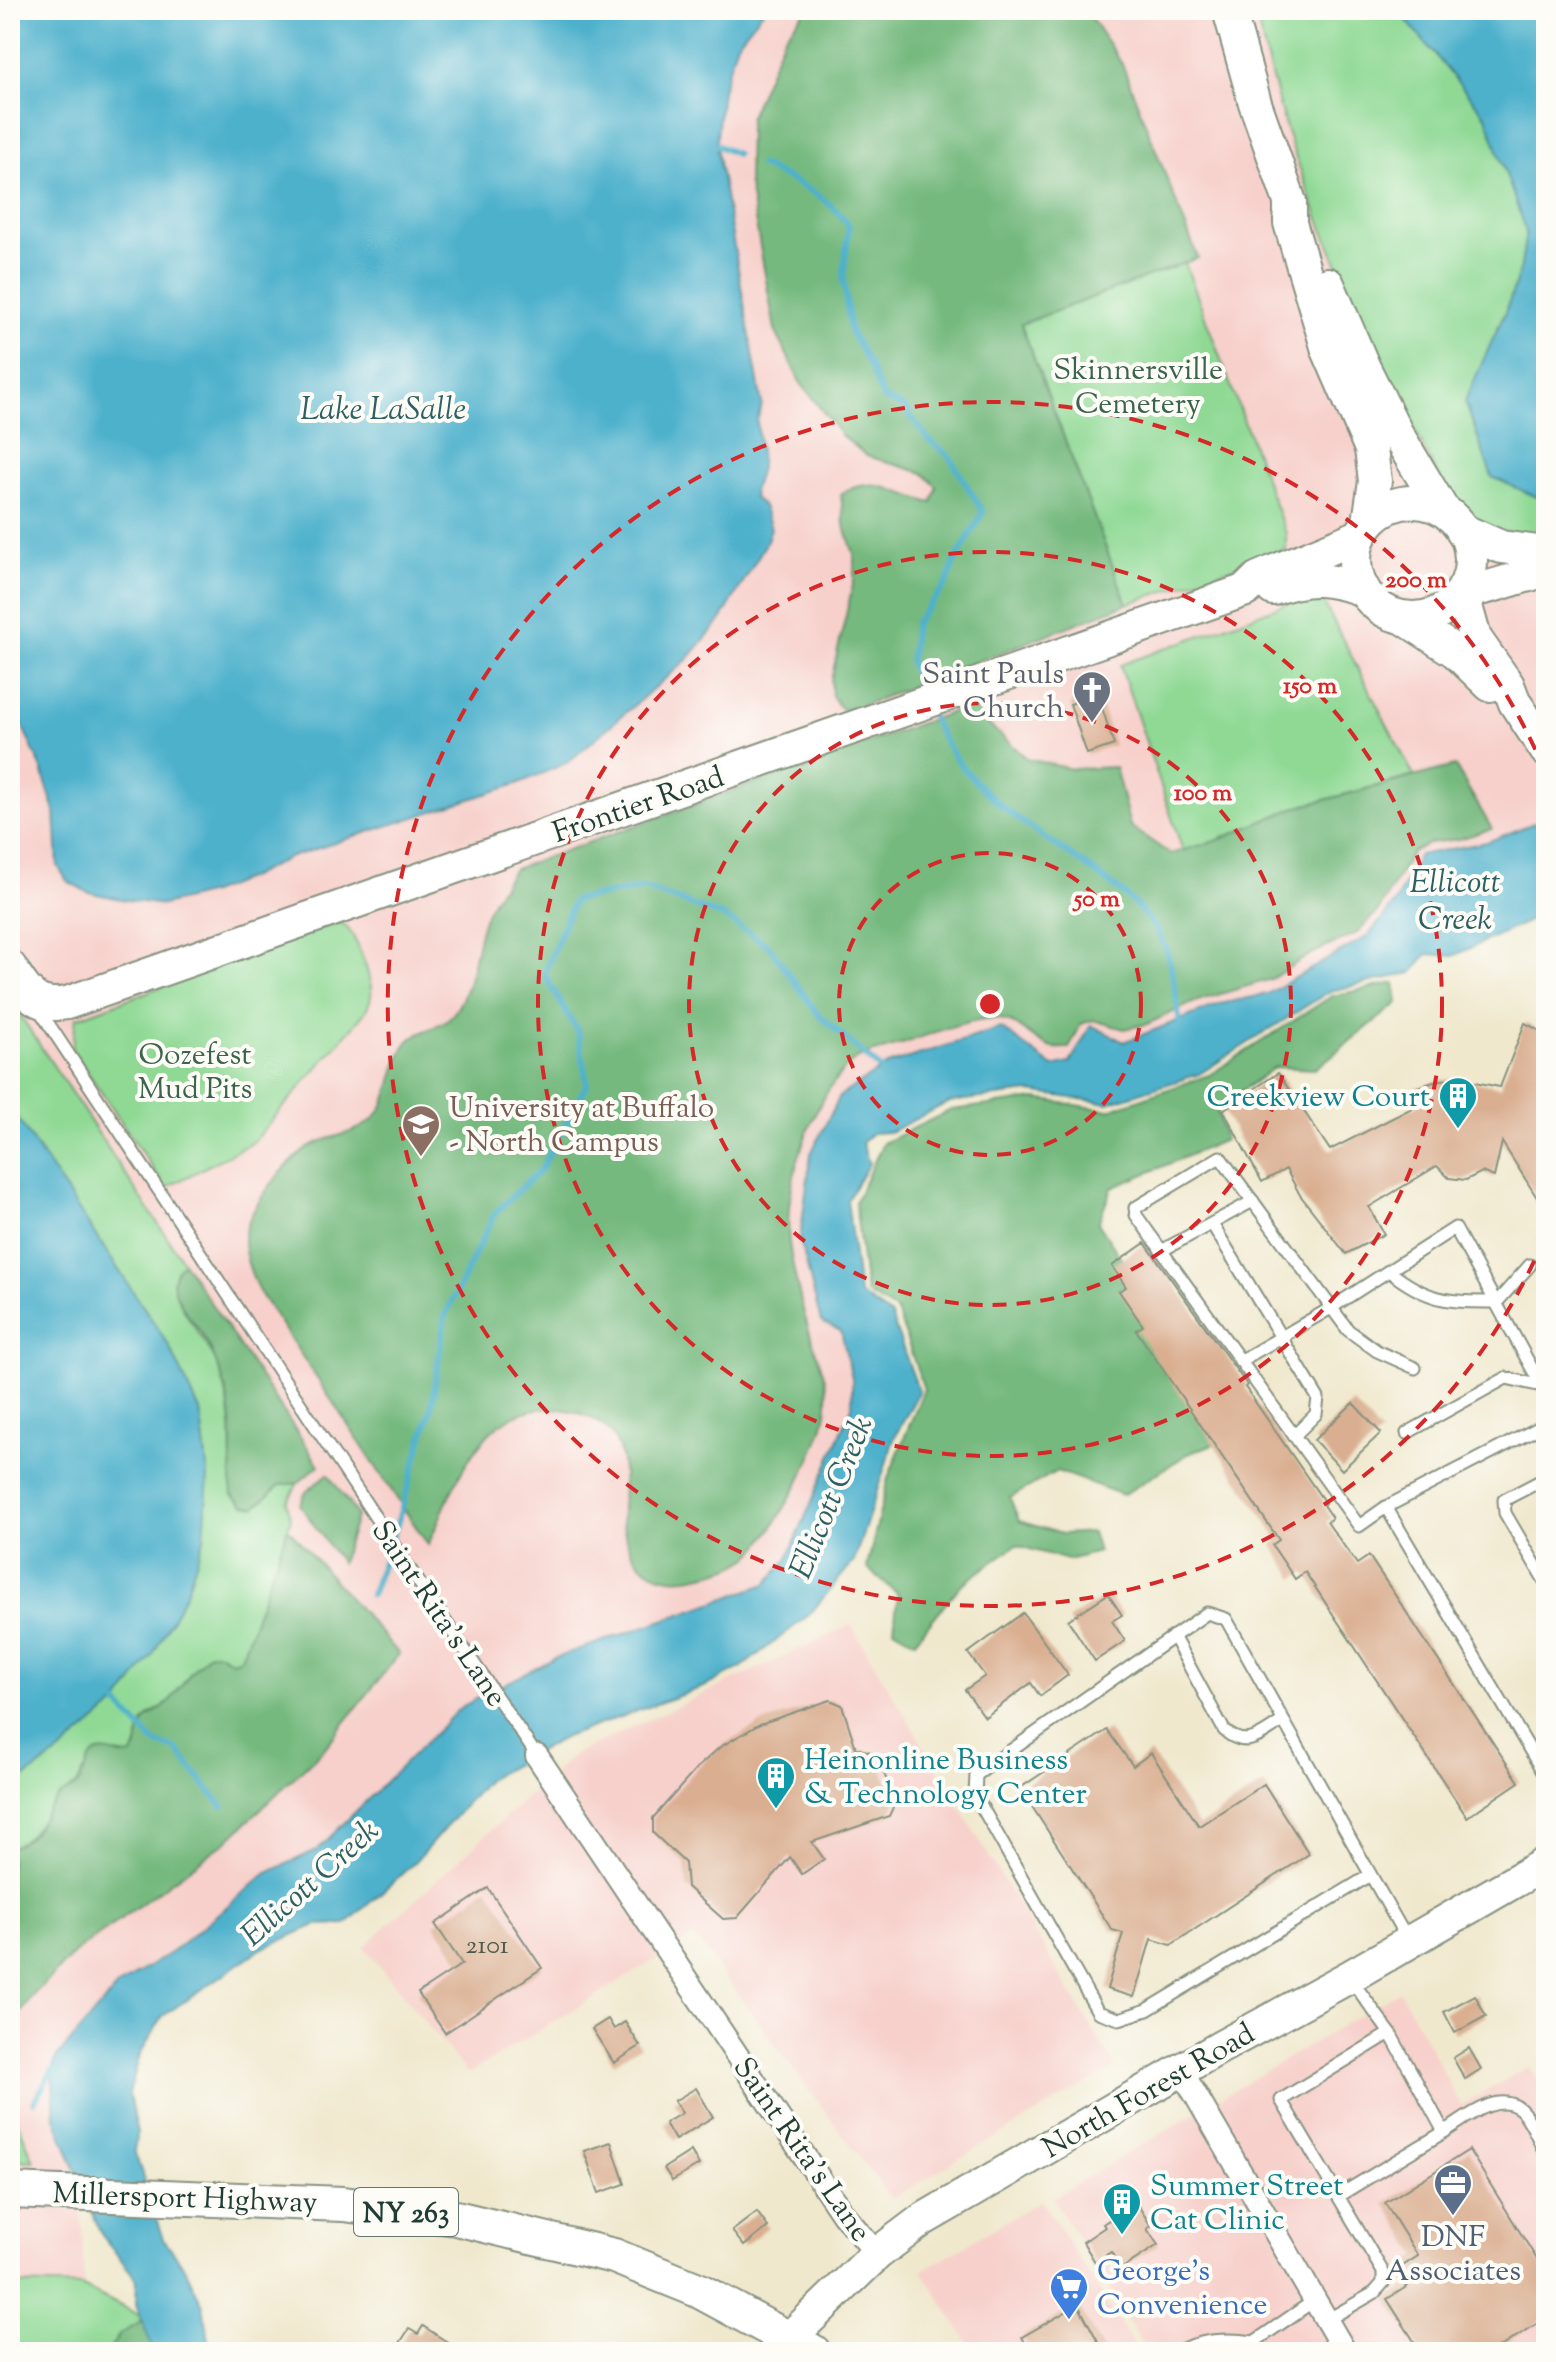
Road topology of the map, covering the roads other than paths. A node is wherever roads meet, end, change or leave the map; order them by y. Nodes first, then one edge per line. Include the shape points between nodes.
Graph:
1 (1229, 10) edge
2 (1290, 202) junction
3 (1452, 519) junction
4 (1364, 529) junction
5 (1546, 553) edge
6 (1546, 571) edge
7 (1246, 590) junction
8 (1364, 590) junction
9 (1462, 592) junction
10 (1404, 618) junction
11 (1515, 703) junction
12 (1546, 750) edge
13 (10, 967) edge
14 (29, 995) junction
15 (1253, 1201) junction
16 (1212, 1224) junction
17 (1161, 1251) junction
18 (1530, 1265) dead end
19 (1389, 1271) junction
20 (1497, 1302) junction
21 (1331, 1308) junction
22 (1281, 1337) junction
23 (1240, 1361) junction
24 (1415, 1368) dead end
25 (1545, 1388) edge
26 (1546, 1424) edge
27 (1407, 1433) dead end
28 (1294, 1436) junction
29 (1546, 1478) edge
30 (1386, 1507) junction
31 (1546, 1583) edge
32 (1173, 1636) junction
33 (1283, 1721) junction
34 (537, 1756) joint
35 (1546, 1777) edge
36 (1546, 1863) edge
37 (1369, 1876) junction
38 (1409, 1943) junction
39 (1349, 1977) junction
40 (1390, 2033) junction
41 (1181, 2070) junction
42 (1444, 2132) junction
43 (1546, 2155) edge
44 (10, 2191) edge
45 (1338, 2196) junction
46 (877, 2254) junction
47 (1315, 2300) junction
48 (1327, 2320) junction
49 (793, 2347) edge
50 (1252, 2347) edge
51 (1177, 2352) edge
52 (1345, 2352) edge

1 - 2 street
2 - 3 street via 1303,218 1375,390 1408,454
2 - 4 street via 1290,223 1328,350 1371,449 1375,481
3 - 4 street via 1417,503 1398,503
3 - 5 street via 1501,547
3 - 9 street via 1470,557
4 - 7 street, Frontier Road via 1258,578
4 - 8 street via 1355,566
6 - 9 street
7 - 8 street, Frontier Road via 1262,592 1314,579
7 - 14 street, Frontier Road via 67,1003 47,1004
8 - 10 street via 1378,607
9 - 10 street via 1440,611
9 - 11 street via 1475,638
10 - 11 street via 1456,652 1497,694
11 - 12 street
13 - 14 street, Saint Rita's Lane
14 - 34 lane, Saint Rita's Lane
15 - 16 lane
15 - 17 lane via 1220,1157 1135,1208
15 - 21 lane
16 - 17 lane
16 - 22 lane
17 - 23 lane
18 - 20 lane
19 - 20 lane via 1428,1297
19 - 20 lane via 1455,1228
19 - 21 lane
20 - 25 lane
21 - 22 lane
21 - 24 lane via 1367,1344
22 - 23 lane
22 - 28 lane via 1318,1398 1316,1414
23 - 28 lane
25 - 27 lane via 1506,1378
26 - 30 lane
28 - 30 lane via 1359,1526
29 - 31 lane via 1504,1500 1505,1513
30 - 35 lane
32 - 33 lane via 1234,1740 1248,1741
32 - 33 lane via 1207,1613 1226,1619
32 - 37 lane via 976,1775 975,1795 1098,2012 1119,2019 1147,2010
33 - 37 lane
34 - 46 street, Saint Rita's Lane via 843,2214
36 - 38 street, North Forest Road
37 - 38 lane
38 - 39 street, North Forest Road
39 - 40 lane
39 - 41 street, North Forest Road
40 - 42 lane
40 - 45 lane via 1281,2100
41 - 46 street, North Forest Road via 922,2220
41 - 47 street
42 - 43 lane via 1496,2102 1507,2103 1520,2109
42 - 45 lane
44 - 49 main road, Millersport Highway / NY 263 via 247,2198 456,2218 614,2256 698,2290
45 - 48 lane via 1383,2272 1383,2283
46 - 49 street, North Forest Road
47 - 48 street
47 - 50 lane
48 - 52 street
50 - 51 lane via 1225,2338

